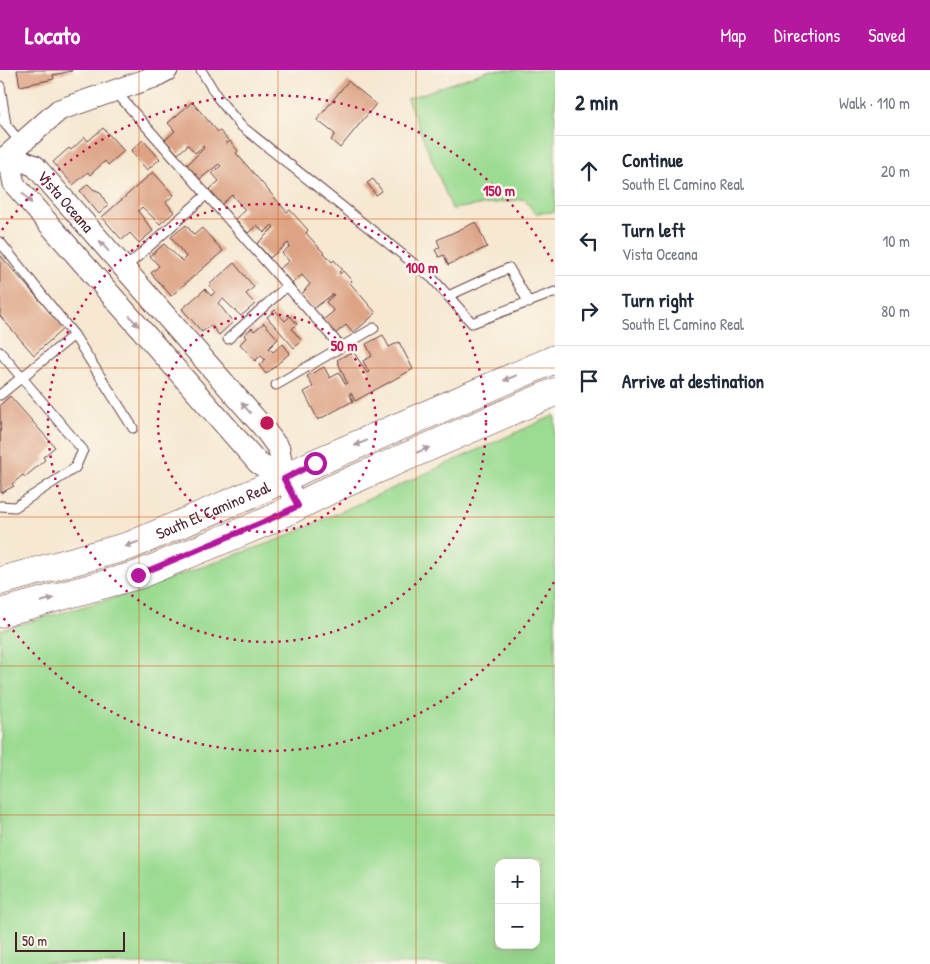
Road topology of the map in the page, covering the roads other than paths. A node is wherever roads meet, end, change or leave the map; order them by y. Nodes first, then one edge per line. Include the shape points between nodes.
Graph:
1 (168, 70) edge
2 (201, 70) edge
3 (0, 86) edge
4 (115, 91) junction
5 (2, 124) edge
6 (10, 153) edge
7 (206, 195) junction
8 (0, 242) edge
9 (124, 269) junction
10 (287, 286) junction
11 (555, 292) edge
12 (448, 296) junction
13 (528, 303) junction
14 (374, 328) dead end
15 (74, 335) junction
16 (228, 339) dead end
17 (341, 347) junction
18 (0, 352) edge
19 (555, 359) edge
20 (23, 377) junction
21 (276, 385) dead end
22 (555, 392) edge
23 (0, 395) edge
24 (133, 428) dead end
25 (284, 479) junction
26 (0, 506) edge
27 (298, 506) junction
28 (0, 581) edge
29 (0, 613) edge

1 - 4 street
2 - 12 lane via 240,125 433,279
3 - 5 lane
4 - 6 street via 59,110
4 - 7 lane
5 - 6 lane
9 -> 6 street, Vista Oceana via 35,166
6 -> 25 street, Vista Oceana via 14,184 258,463
7 - 9 lane
7 - 10 lane
8 - 15 lane
25 -> 9 street, Vista Oceana via 279,449
10 - 16 lane
10 - 17 lane
11 - 13 lane
12 - 13 lane via 472,323
12 - 13 lane via 509,268
14 - 17 lane
15 - 20 lane
15 - 24 lane
17 - 21 lane
18 - 20 lane
19 -> 25 main road, South El Camino Real
20 - 23 lane
20 - 26 lane via 83,450 75,468 16,507
27 -> 22 main road, South El Camino Real
25 - 27 street, Vista Oceana
25 -> 28 main road, South El Camino Real via 129,546
29 -> 27 main road, South El Camino Real via 138,575

